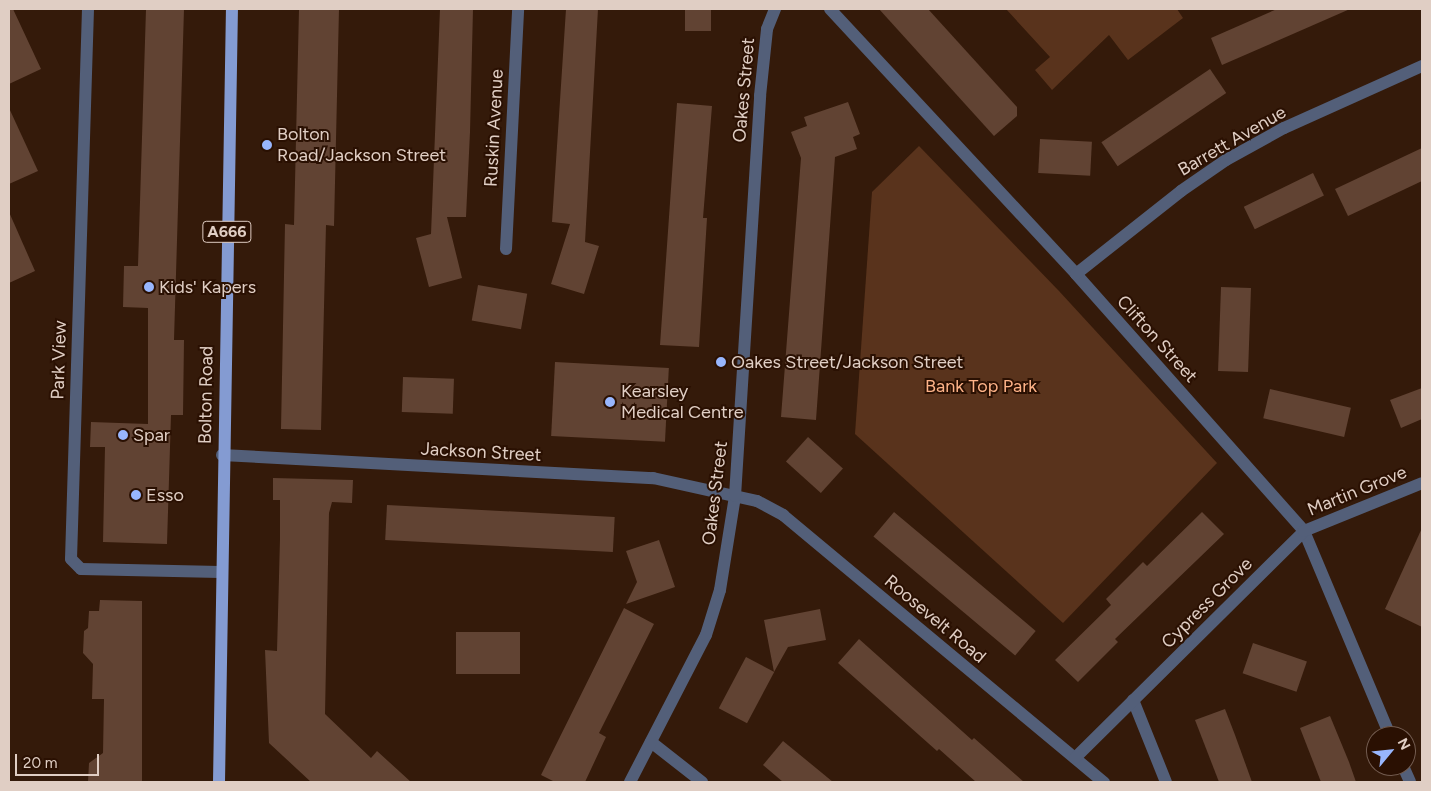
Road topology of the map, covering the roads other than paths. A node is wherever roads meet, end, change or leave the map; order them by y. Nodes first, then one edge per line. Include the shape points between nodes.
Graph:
1 (88, 9) edge
2 (232, 9) edge
3 (518, 9) edge
4 (775, 9) edge
5 (830, 9) edge
6 (1422, 66) edge
7 (506, 249) dead end
8 (1076, 274) junction
9 (222, 455) junction
10 (1422, 483) edge
11 (735, 496) junction
12 (1304, 531) junction
13 (220, 572) junction
14 (1133, 700) junction
15 (1386, 726) edge
16 (651, 742) junction
17 (1075, 758) junction
18 (218, 782) edge
19 (630, 782) edge
20 (702, 782) edge
21 (1104, 782) edge
22 (1166, 782) edge

1 - 13 street, Park View via 71,559 81,569
2 - 9 main road, Bolton Road / A666
3 - 7 street, Ruskin Avenue
4 - 11 street, Oakes Street via 767,29 760,96
5 - 8 street, Clifton Street
6 - 8 street, Barrett Avenue via 1284,128 1226,160
8 - 12 street, Clifton Street
9 - 11 street, Jackson Street via 653,478
9 - 13 main road, Bolton Road / A666
10 - 12 street, Martin Grove
11 - 16 street, Oakes Street via 720,590 706,635
11 - 17 street, Roosevelt Road via 757,501 783,515
12 - 14 street, Cypress Grove
12 - 15 street, Clifton Street
13 - 18 main road, Bolton Road / A666
14 - 17 street, Cypress Grove
14 - 22 street
16 - 19 street, Oakes Street
16 - 20 street
17 - 21 street, Roosevelt Road

